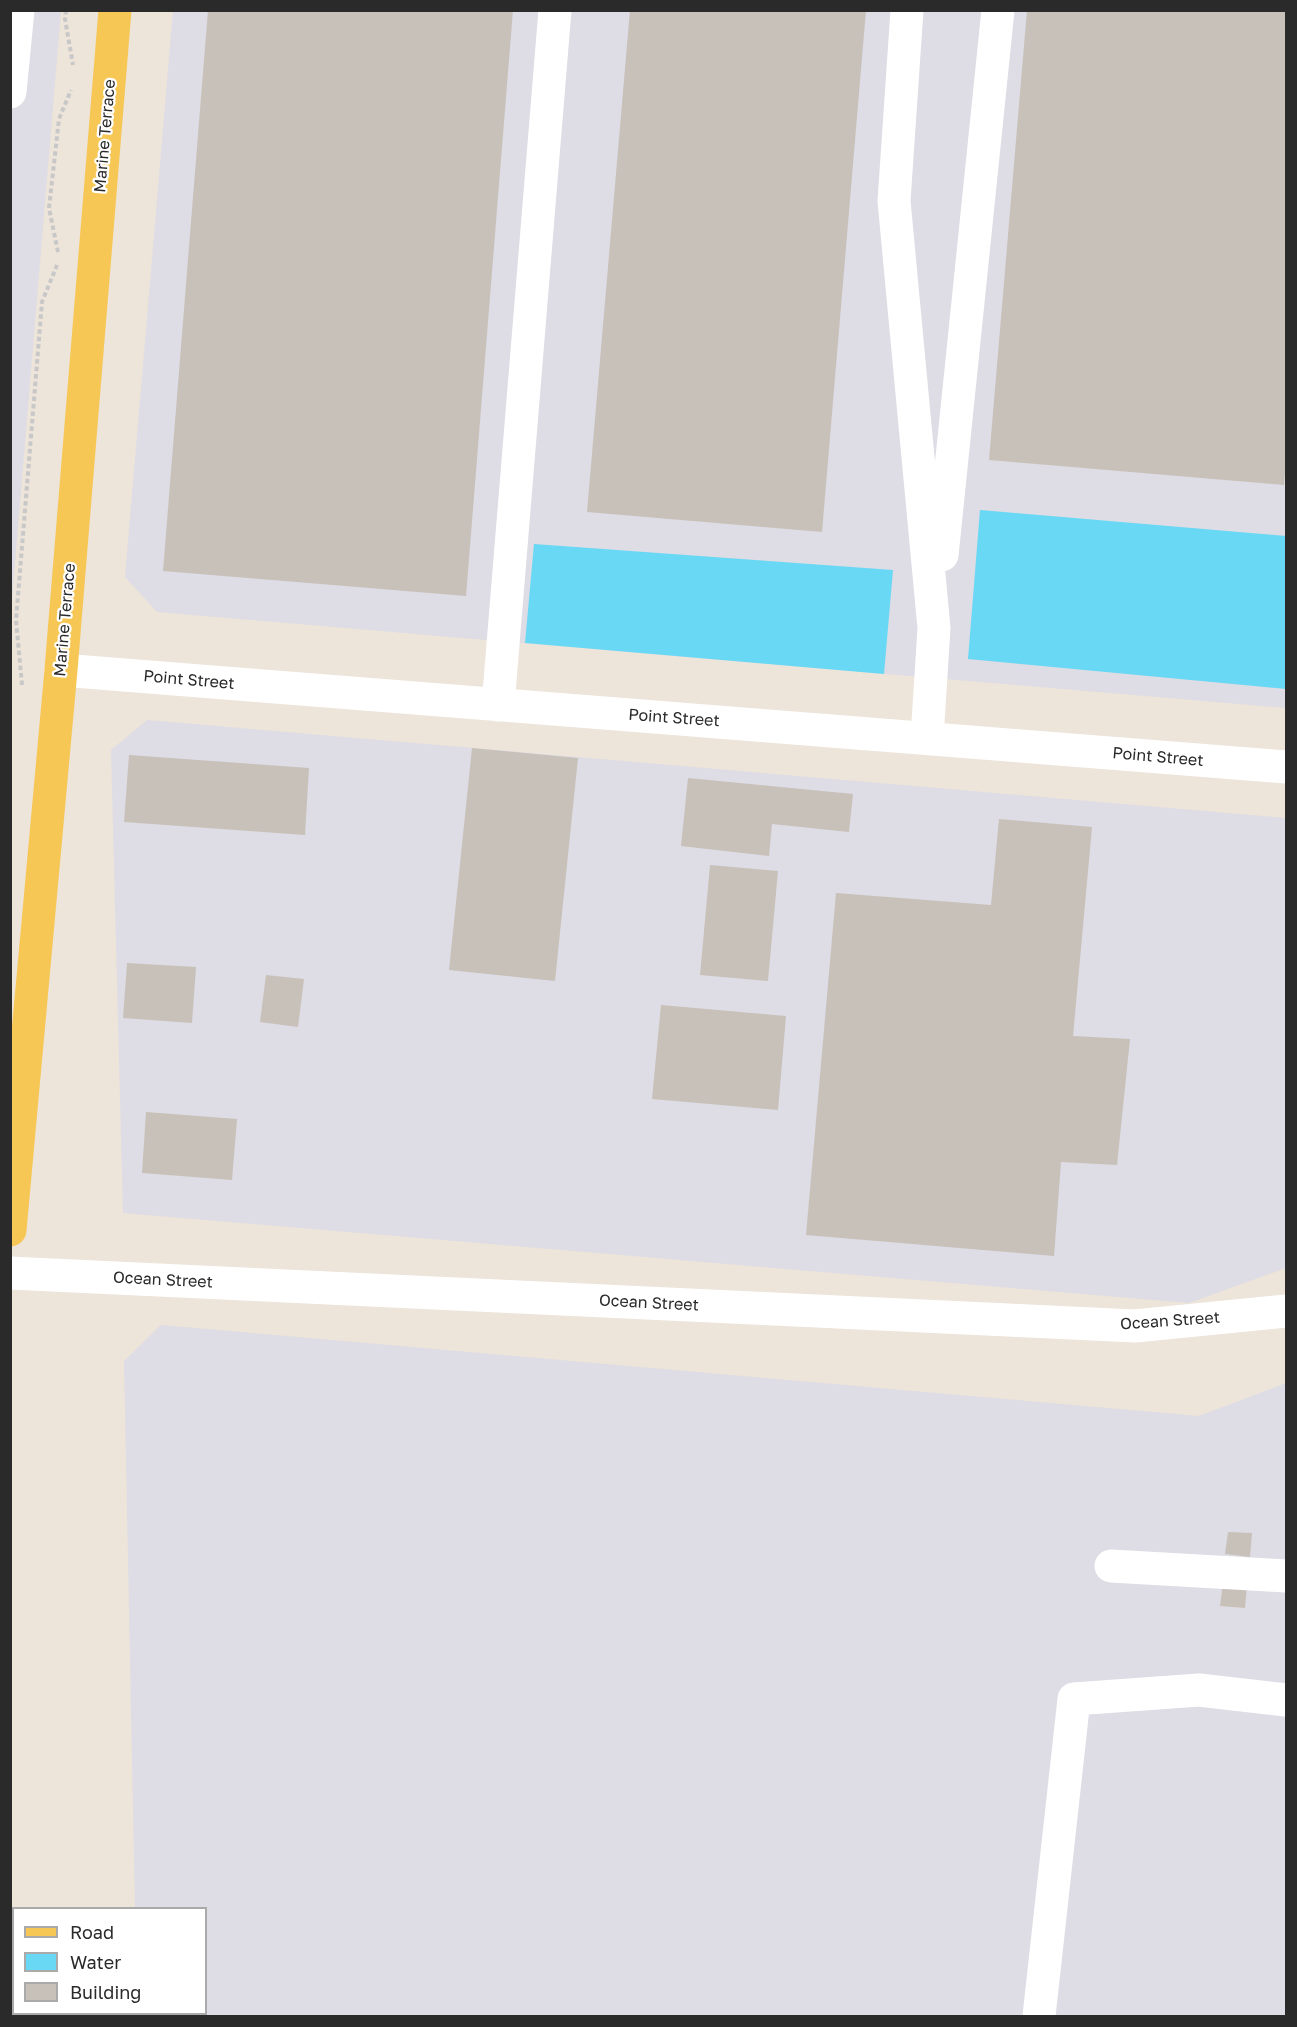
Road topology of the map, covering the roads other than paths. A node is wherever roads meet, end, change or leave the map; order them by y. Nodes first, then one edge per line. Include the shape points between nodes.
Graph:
1 (18, 10) edge
2 (115, 10) edge
3 (555, 10) edge
4 (907, 10) edge
5 (998, 10) edge
6 (10, 92) edge
7 (934, 628) junction
8 (61, 670) junction
9 (498, 705) junction
10 (927, 738) junction
11 (1287, 767) edge
12 (10, 1230) edge
13 (10, 1273) edge
14 (1287, 1311) edge
15 (1112, 1566) dead end
16 (1287, 1576) edge
17 (1287, 1700) edge
18 (1039, 2016) edge

1 - 6 street
2 - 8 main road, Marine Terrace
3 - 9 street
4 - 7 street via 894,201
5 - 7 street
7 - 10 street
8 - 9 street, Point Street
8 - 12 main road, Marine Terrace
9 - 10 street, Point Street
10 - 11 street, Point Street
13 - 14 street, Ocean Street via 1135,1326
15 - 16 street
17 - 18 street via 1199,1690 1074,1699

